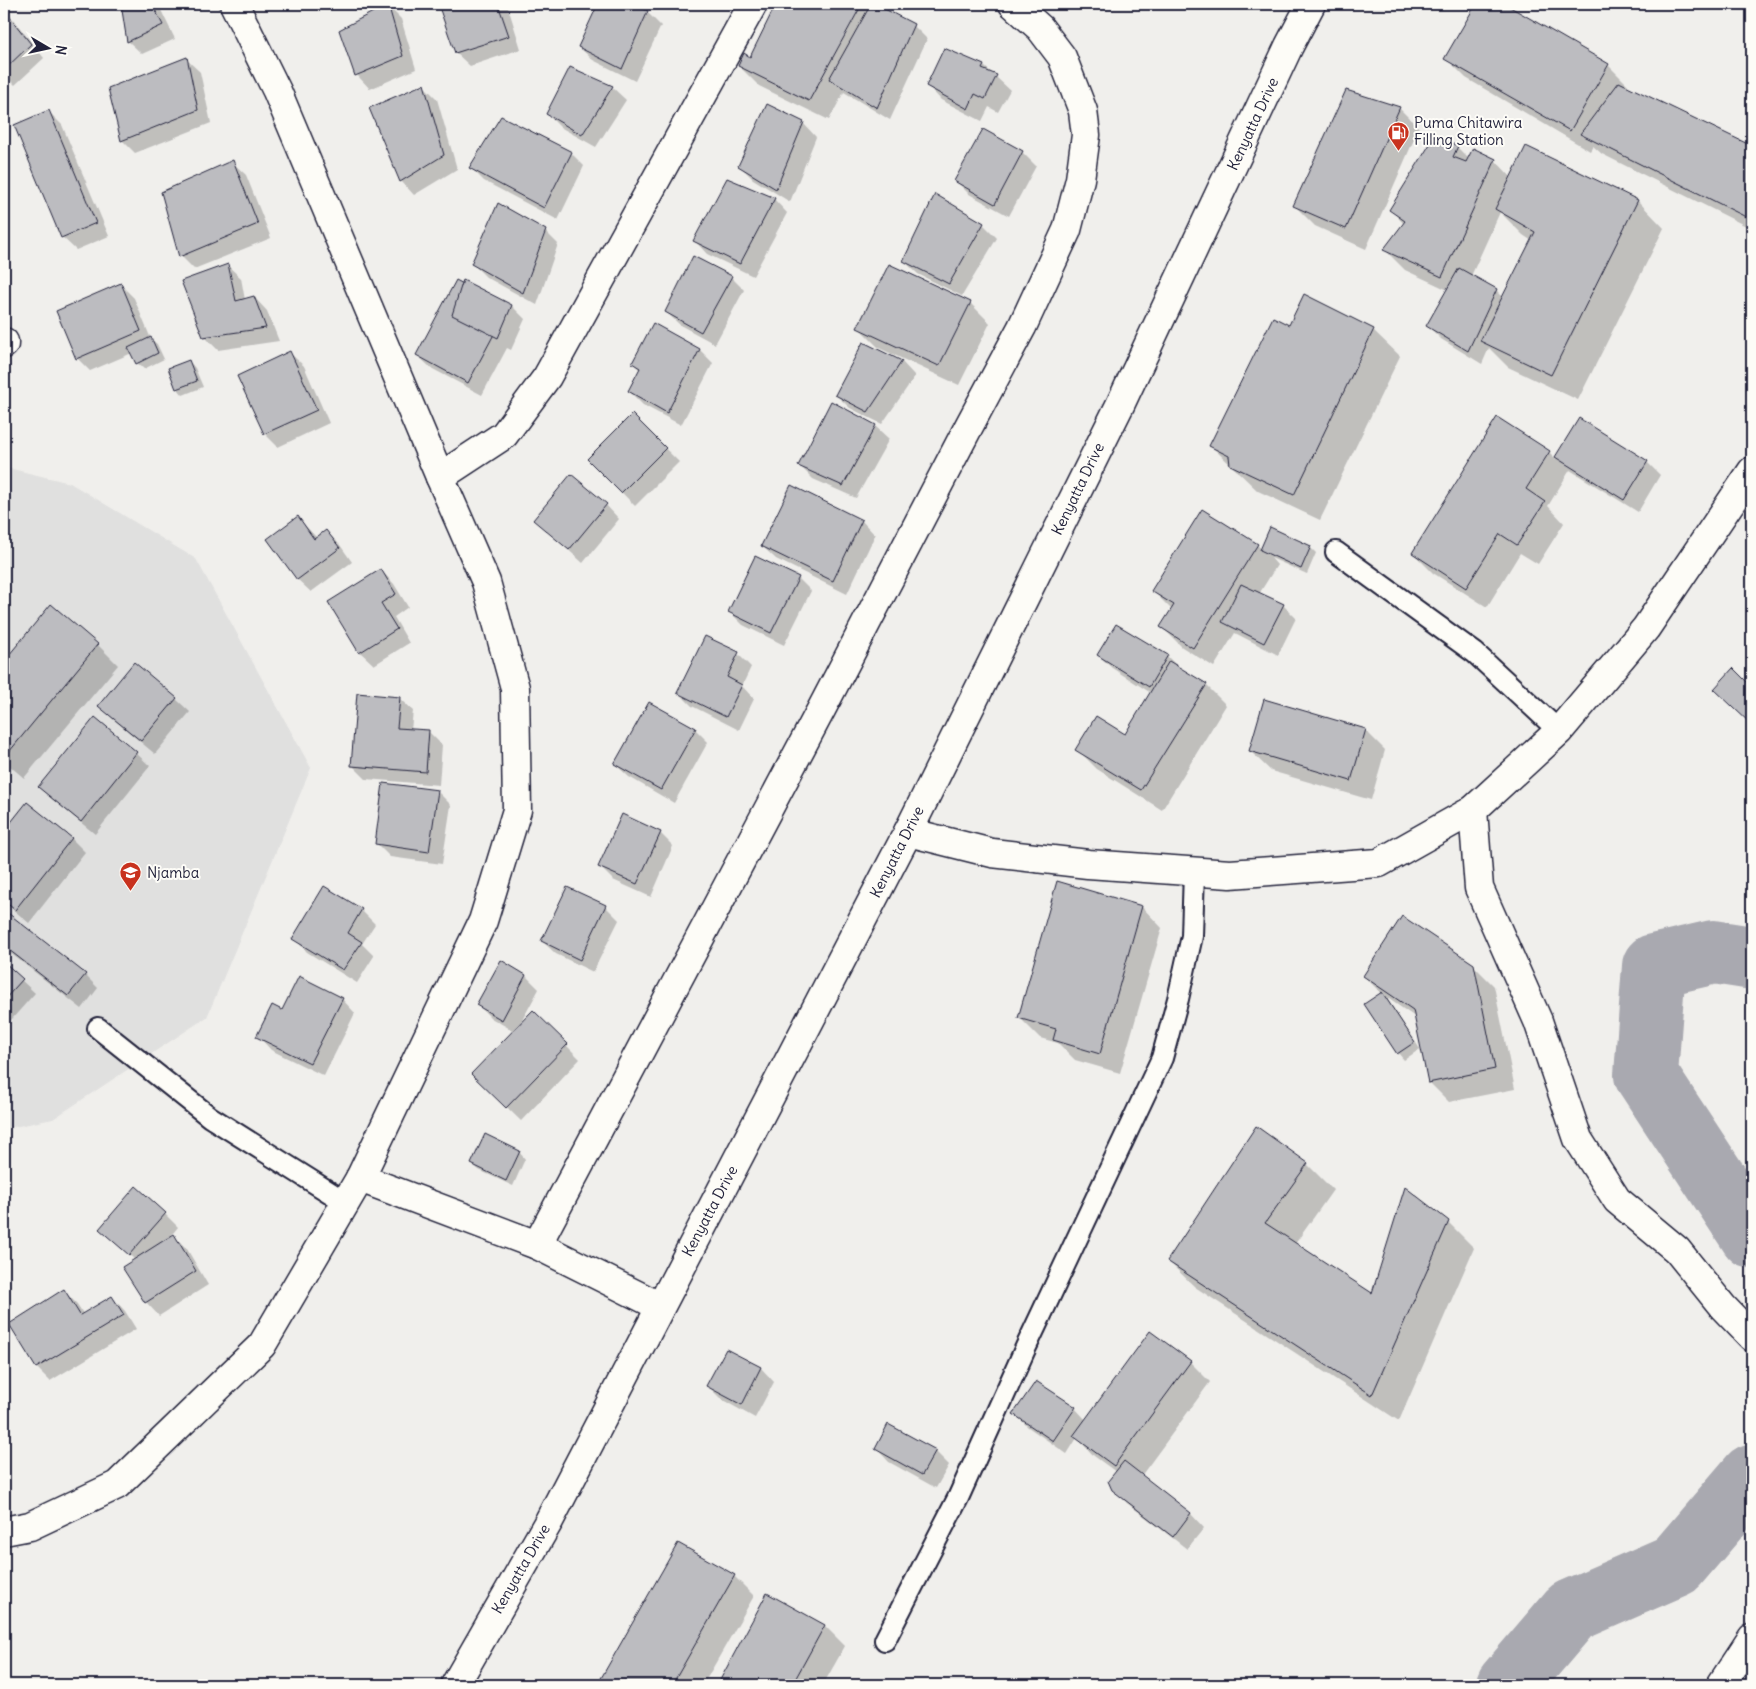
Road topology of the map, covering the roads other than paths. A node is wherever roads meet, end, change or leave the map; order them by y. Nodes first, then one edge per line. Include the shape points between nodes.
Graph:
1 (234, 4) edge
2 (753, 4) edge
3 (1013, 4) edge
4 (1311, 4) edge
5 (1752, 471) edge
6 (440, 477) junction
7 (1336, 552) dead end
8 (1559, 731) junction
9 (1473, 810) junction
10 (908, 832) junction
11 (1194, 871) junction
12 (98, 1028) dead end
13 (360, 1178) junction
14 (345, 1202) junction
15 (537, 1245) junction
16 (659, 1306) junction
17 (1752, 1337) edge
18 (4, 1531) edge
19 (1752, 1638) edge
20 (885, 1640) dead end
21 (455, 1685) edge
22 (1721, 1685) edge

1 - 6 street via 277,91
2 - 6 street via 547,377 504,435
3 - 15 street via 1040,28 1062,57 1083,111 1086,135 1083,162 1067,230 1022,327
4 - 10 street, Kenyatta Drive via 1115,414
5 - 8 street via 1646,628
6 - 13 street via 486,582 515,688 517,810 483,921
7 - 8 lane via 1475,653
8 - 9 street
9 - 11 street via 1379,863 1230,874
9 - 17 street via 1479,888 1538,1021 1578,1139 1617,1200 1676,1250
10 - 11 street via 992,853
10 - 16 street, Kenyatta Drive
11 - 20 lane via 1192,936 1162,1058 958,1498
12 - 14 lane via 210,1117
13 - 14 street
13 - 15 street
14 - 18 street via 255,1352 117,1485 30,1526
15 - 16 street
16 - 21 street, Kenyatta Drive via 549,1521
19 - 22 street

